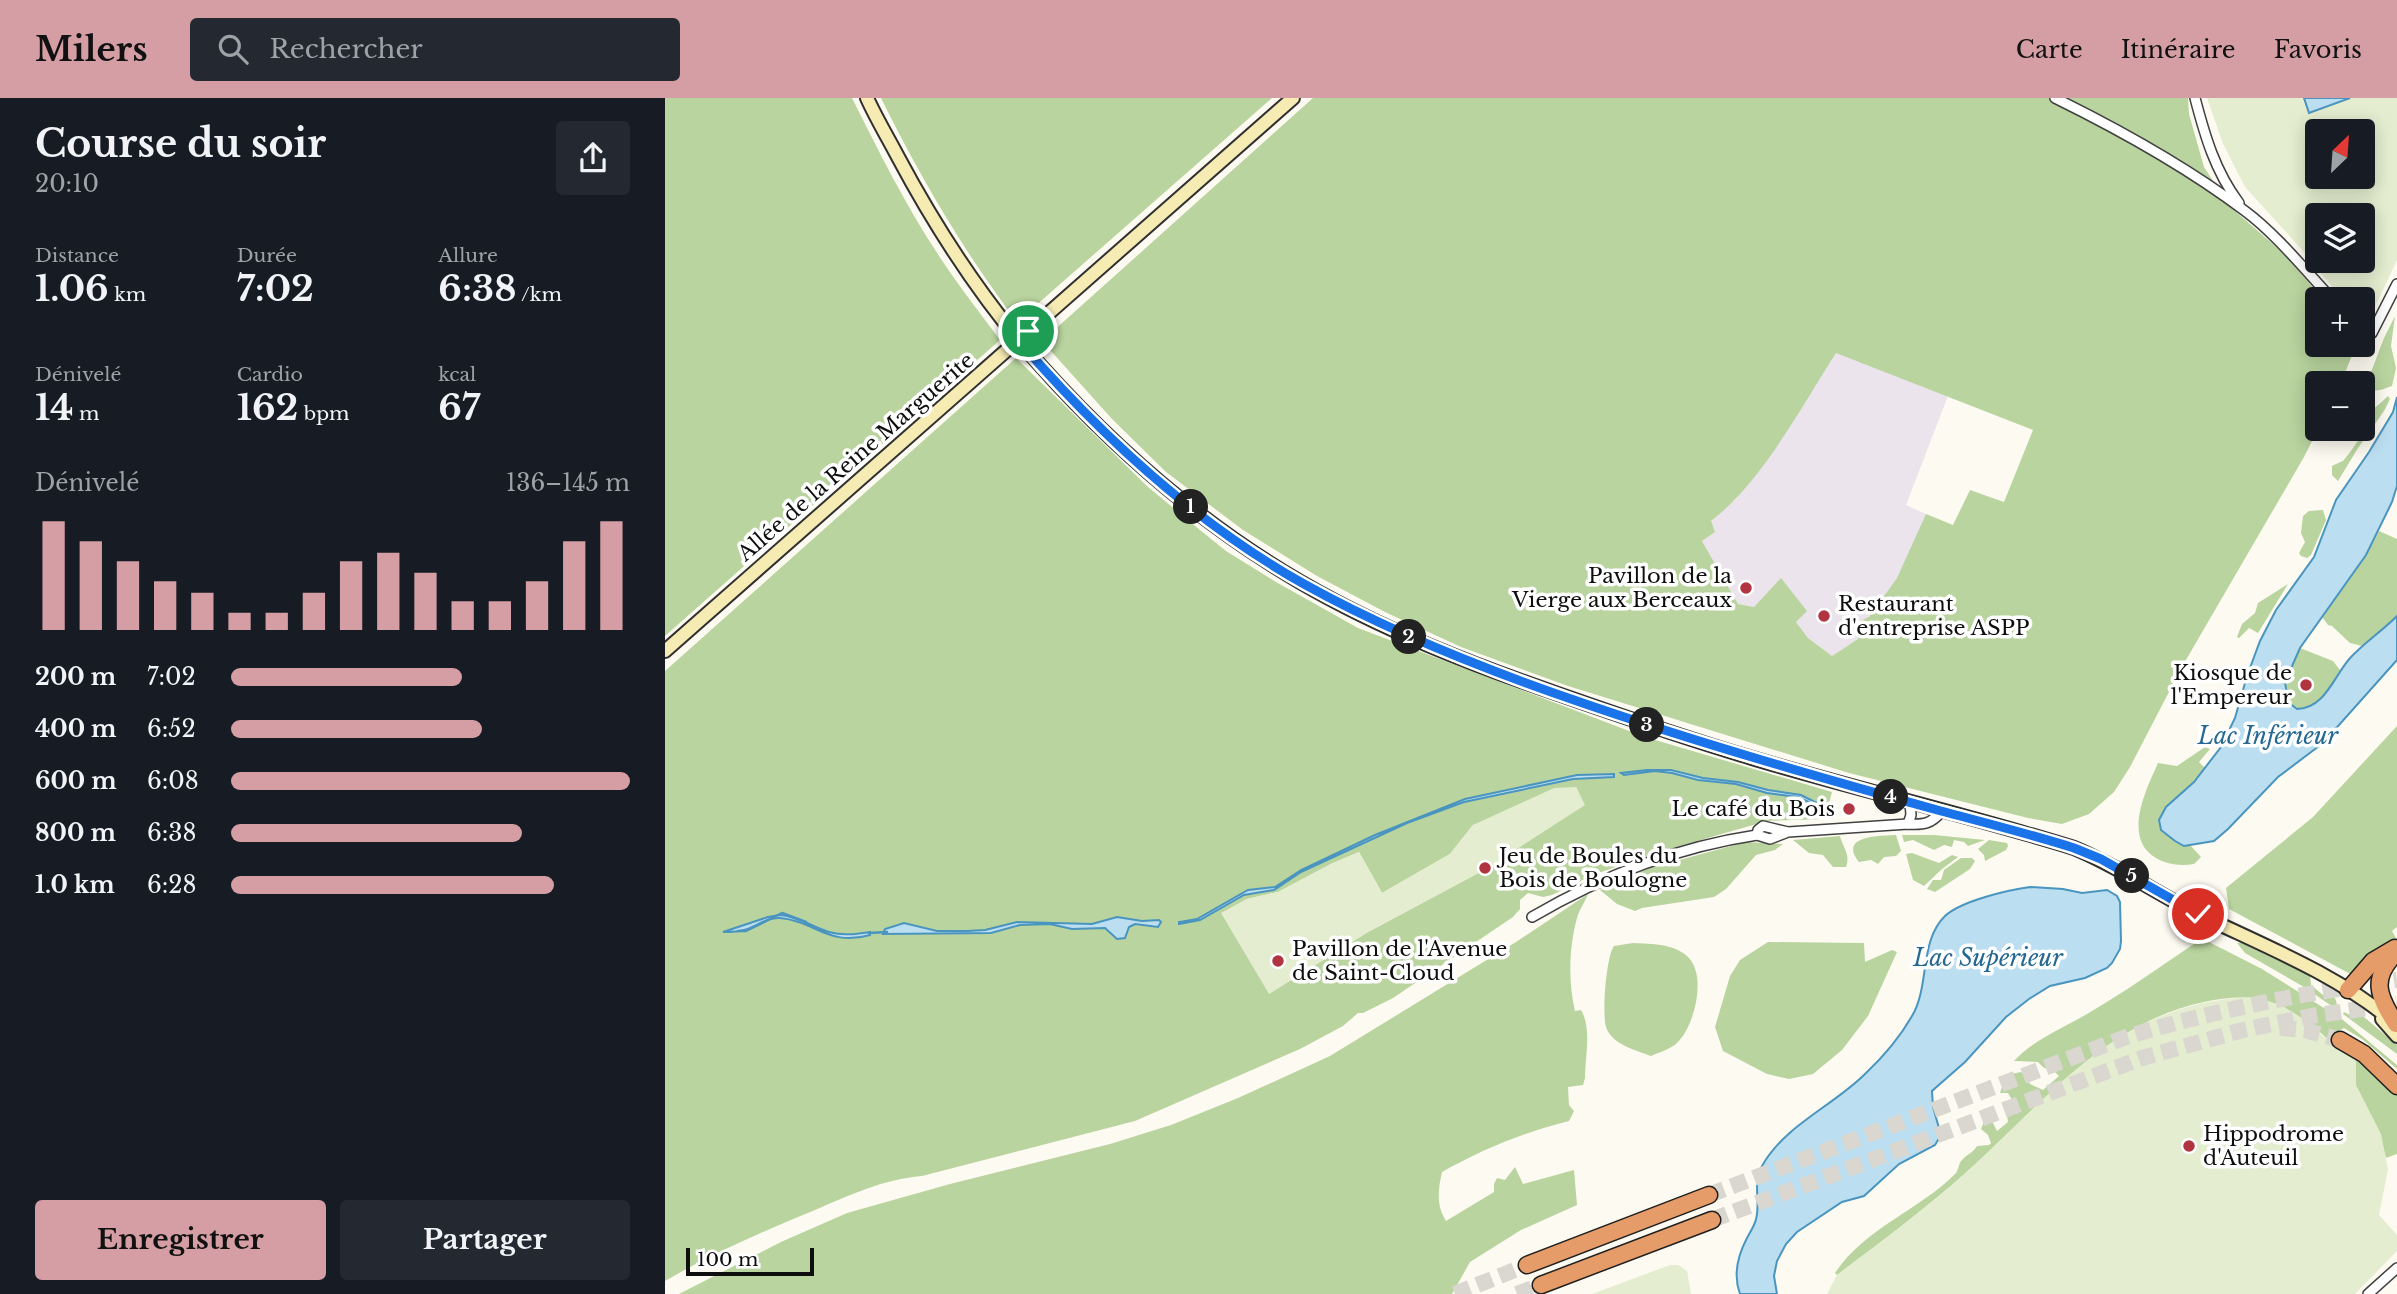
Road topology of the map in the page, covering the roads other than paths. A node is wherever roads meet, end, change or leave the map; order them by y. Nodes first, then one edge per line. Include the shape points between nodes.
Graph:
1 (867, 98) edge
2 (1293, 98) edge
3 (2055, 98) edge
4 (2195, 98) edge
5 (2247, 212) junction
6 (2397, 284) edge
7 (2320, 287) edge
8 (2375, 328) edge
9 (1018, 340) junction
10 (665, 651) edge
11 (1910, 802) junction
12 (1942, 811) junction
13 (1908, 824) junction
14 (1532, 916) dead end
15 (2397, 949) edge
16 (2355, 995) junction
17 (2397, 1028) edge
18 (2340, 1040) tunnel mouth
19 (2397, 1086) edge
20 (1709, 1195) tunnel mouth
21 (1711, 1220) tunnel mouth
22 (1527, 1265) tunnel mouth
23 (2397, 1268) edge
24 (1541, 1285) tunnel mouth
25 (2368, 1294) edge

1 - 9 main road via 926,210
2 - 9 main road, Allée de la Reine Marguerite
3 - 5 street
4 - 5 street via 2215,164
5 - 7 street
6 - 8 street
9 - 10 main road, Allée de la Reine Marguerite
9 - 11 main road via 1071,400 1169,490 1234,539 1369,618 1519,681 1644,724
11 - 12 main road
11 - 13 street
12 - 13 street via 1925,825
12 - 16 main road via 2101,859 2198,914 2301,962
13 - 14 street via 1788,831 1763,826 1757,835 1726,839 1629,869
15 - 16 highway via 2377,957
15 - 17 highway via 2384,967 2379,988
16 - 17 main road
18 - 19 highway via 2364,1054
20 - 22 highway
21 - 24 highway
23 - 25 street

